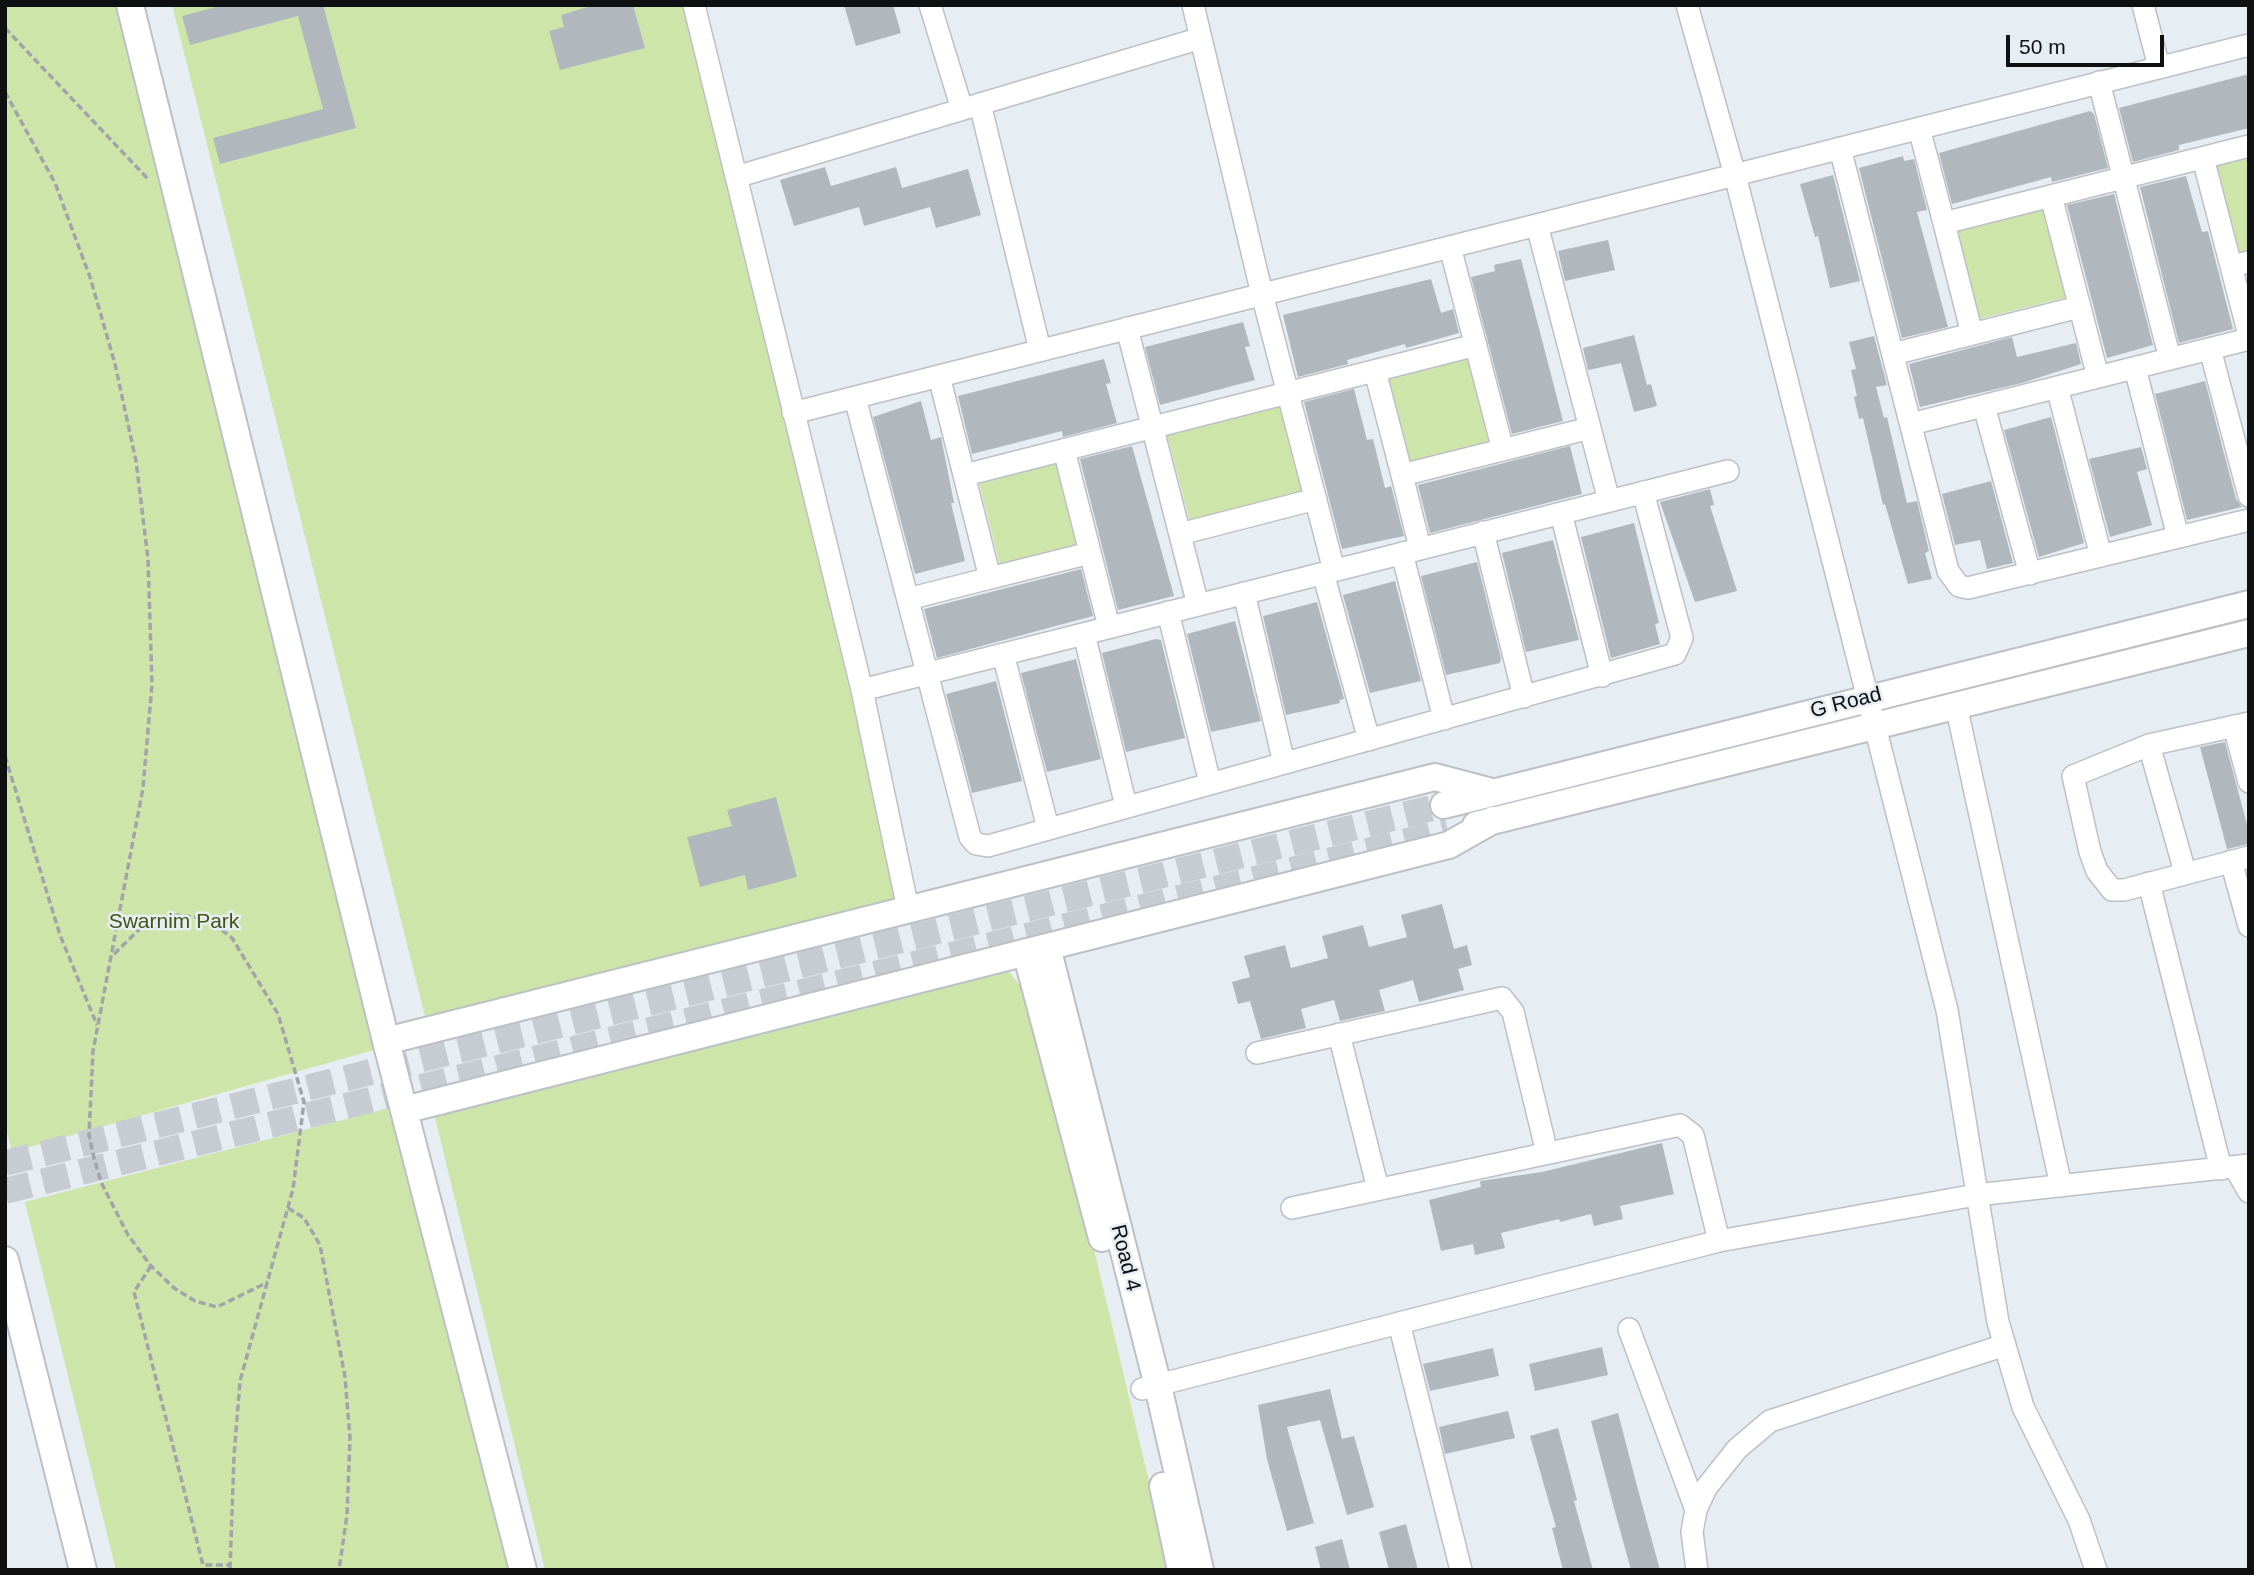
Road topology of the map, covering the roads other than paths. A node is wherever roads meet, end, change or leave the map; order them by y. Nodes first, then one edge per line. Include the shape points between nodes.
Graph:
1 (130, 5) edge
2 (694, 5) edge
3 (930, 5) edge
4 (1193, 5) edge
5 (1687, 5) edge
6 (2143, 5) edge
7 (1201, 38) junction
8 (2249, 44) edge
9 (2159, 67) junction
10 (2099, 82) junction
11 (971, 106) junction
12 (1919, 128) junction
13 (2249, 146) edge
14 (1840, 148) junction
15 (2203, 158) junction
16 (1735, 175) junction
17 (736, 177) junction
18 (2123, 178) junction
19 (2051, 196) junction
20 (1944, 223) junction
21 (1537, 225) junction
22 (1450, 247) junction
23 (2240, 264) edge
24 (1262, 294) junction
25 (2079, 307) junction
26 (1127, 328) junction
27 (1972, 334) junction
28 (2249, 337) edge
29 (1476, 345) junction
30 (2210, 349) junction
31 (1040, 351) junction
32 (1893, 354) junction
33 (2170, 359) junction
34 (2134, 368) junction
35 (1375, 371) junction
36 (939, 376) junction
37 (2098, 377) junction
38 (2057, 387) junction
39 (1288, 393) junction
40 (855, 398) junction
41 (1984, 406) junction
42 (793, 413) junction
43 (1911, 424) junction
44 (1152, 427) junction
45 (1590, 428) junction
46 (1064, 450) junction
47 (1503, 450) junction
48 (1728, 471) dead end
49 (965, 475) junction
50 (1402, 475) junction
51 (1643, 492) junction
52 (2249, 496) edge
53 (1316, 499) junction
54 (1609, 501) junction
55 (1561, 513) junction
56 (2249, 520) edge
57 (1483, 533) junction
58 (1180, 534) junction
59 (2178, 537) junction
60 (1411, 551) junction
61 (1090, 553) junction
62 (2101, 556) junction
63 (1328, 572) junction
64 (2029, 574) junction
65 (990, 578) junction
66 (1244, 593) junction
67 (908, 599) junction
68 (2249, 604) edge
69 (1198, 605) junction
70 (1168, 612) junction
71 (1109, 627) junction
72 (2249, 633) edge
73 (1084, 634) junction
74 (1003, 654) junction
75 (927, 673) junction
76 (1602, 676) junction
77 (862, 690) junction
78 (1524, 698) junction
79 (1867, 698) junction
80 (1956, 705) junction
81 (1444, 719) junction
82 (2241, 724) edge
83 (1875, 726) junction
84 (1369, 740) junction
85 (2149, 746) junction
86 (1284, 763) junction
87 (2249, 782) edge
88 (1210, 783) junction
89 (1492, 792) junction
90 (1444, 805) tunnel mouth
91 (1126, 806) junction
92 (1493, 820) junction
93 (1048, 828) junction
94 (1448, 831) tunnel mouth
95 (2240, 859) edge
96 (2185, 872) junction
97 (2150, 883) junction
98 (908, 909) junction
99 (2249, 926) edge
100 (1037, 949) junction
101 (1339, 1034) junction
102 (386, 1041) junction
103 (1257, 1053) dead end
104 (404, 1110) junction
105 (1547, 1153) junction
106 (2235, 1167) edge
107 (2060, 1186) junction
108 (1378, 1189) junction
109 (2249, 1192) edge
110 (1976, 1195) junction
111 (1292, 1208) dead end
112 (1719, 1241) junction
113 (5, 1260) edge
114 (1399, 1323) junction
115 (1629, 1329) dead end
116 (2005, 1345) junction
117 (1150, 1388) junction
118 (1696, 1510) junction
119 (83, 1570) edge
120 (523, 1570) edge
121 (1181, 1570) edge
122 (1200, 1570) edge
123 (1461, 1570) edge
124 (1697, 1570) edge
125 (2096, 1570) edge

1 - 102 street
2 - 17 street
3 - 11 street
4 - 7 street
5 - 16 street
6 - 9 street
7 - 11 street
7 - 24 street
8 - 9 street
9 - 10 street
10 - 12 street
10 - 18 street
11 - 17 street
11 - 31 street
12 - 14 street
12 - 20 street
13 - 15 street
14 - 16 street
14 - 32 street
15 - 18 street
15 - 23 street
16 - 21 street
16 - 79 street
17 - 42 street
18 - 19 street
18 - 33 street
19 - 20 street
19 - 25 street
20 - 27 street
21 - 22 street
21 - 45 street
22 - 24 street
22 - 29 street
23 - 28 street
24 - 26 street
24 - 39 street
25 - 27 street
25 - 37 street
26 - 31 street
26 - 44 street
27 - 32 street
28 - 30 street
29 - 35 street
29 - 47 street
30 - 33 street
30 - 52 street
31 - 36 street
32 - 43 street
33 - 34 street
34 - 37 street
34 - 59 street
35 - 39 street
35 - 50 street
36 - 40 street
36 - 49 street
37 - 38 street
38 - 41 street
38 - 62 street
39 - 44 street
39 - 53 street
40 - 42 street
40 - 67 street
41 - 43 street
41 - 64 street
42 - 77 street
43 - 64 street via 1948,571 1955,581 1968,588
44 - 46 street
44 - 58 street
45 - 47 street
45 - 54 street
46 - 49 street
46 - 61 street
47 - 50 street
48 - 51 street
49 - 65 street
50 - 60 street
51 - 54 street
51 - 76 street via 1682,638 1675,654
53 - 58 street
53 - 63 street
54 - 55 street
55 - 57 street
55 - 76 street
56 - 59 street
57 - 60 street
57 - 78 street
58 - 69 street
59 - 62 street
60 - 63 street
60 - 81 street
61 - 65 street
61 - 71 street
62 - 64 street
63 - 66 street
63 - 84 street
65 - 67 street
66 - 69 street
66 - 86 street
67 - 75 street
68 - 79 street, G Road
69 - 70 street
70 - 71 street
70 - 88 street
71 - 73 street
72 - 80 street, G Road
73 - 74 street
73 - 91 street
74 - 75 street
74 - 93 street
75 - 77 street
75 - 93 street via 970,837 976,844 988,846
76 - 78 street
77 - 98 street
78 - 81 street
79 - 83 street
79 - 89 street, G Road
80 - 83 street, G Road
80 - 107 street
81 - 84 street
82 - 85 street
82 - 87 street
83 - 92 street, G Road
83 - 110 street via 1947,1010
84 - 86 street
85 - 96 street
85 - 97 street via 2073,776 2090,852 2104,882 2112,890
86 - 88 street
88 - 91 street
89 - 90 street, G Road
89 - 98 street via 1435,777
91 - 93 street
92 - 94 street, G Road
92 - 100 street via 1449,845
95 - 96 street
95 - 99 street
96 - 97 street
97 - 106 street
98 - 102 street
100 - 104 street
100 - 117 street, Road 4
101 - 103 street
101 - 105 street via 1502,998 1513,1012
101 - 108 street
102 - 104 street
104 - 120 street
105 - 108 street
105 - 112 street via 1672,1126 1687,1129 1693,1135
106 - 107 street
106 - 109 street
107 - 110 street
108 - 111 street
110 - 112 street
110 - 116 street
112 - 114 street
113 - 119 street
114 - 117 street
114 - 123 street
115 - 118 street
116 - 118 street via 1770,1421 1737,1449 1706,1488
116 - 125 street via 2023,1407 2079,1520
117 - 121 street, Road 4
117 - 122 street, Road 4
118 - 124 street via 1692,1532

